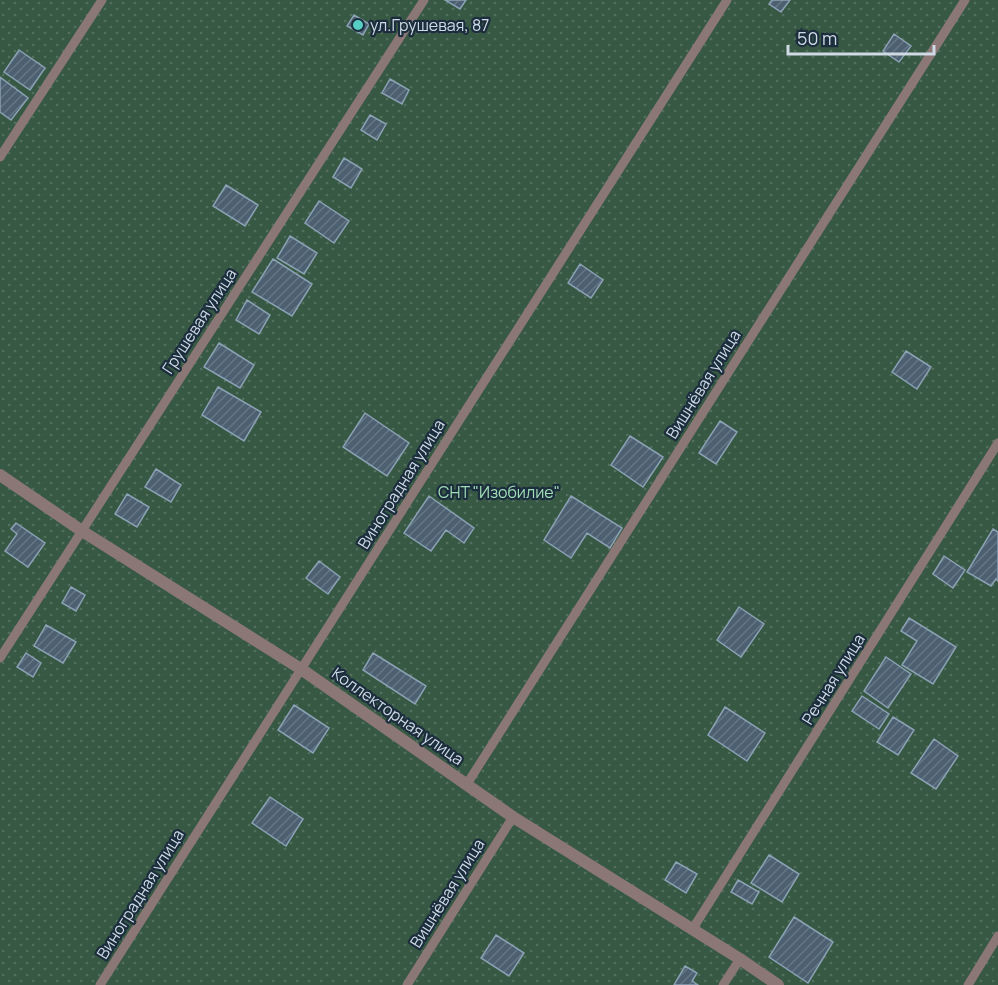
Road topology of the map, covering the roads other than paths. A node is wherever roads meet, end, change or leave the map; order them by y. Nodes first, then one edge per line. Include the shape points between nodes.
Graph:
1 (102, 0) edge
2 (424, 0) edge
3 (727, 0) edge
4 (965, 0) edge
5 (0, 158) edge
6 (998, 443) edge
7 (0, 475) edge
8 (82, 531) junction
9 (0, 658) edge
10 (302, 669) junction
11 (467, 784) junction
12 (513, 817) junction
13 (692, 930) junction
14 (998, 936) edge
15 (740, 959) junction
16 (100, 985) edge
17 (407, 985) edge
18 (723, 985) edge
19 (778, 985) edge
20 (968, 985) edge

1 - 5 lane
2 - 8 lane, Грушевая улица
3 - 10 lane, Виноградная улица
4 - 11 lane, Вишнёвая улица
6 - 13 lane, Речная улица
7 - 8 street, Коллекторная улица
8 - 9 lane, Грушевая улица
8 - 10 street, Коллекторная улица
10 - 11 street, Коллекторная улица
10 - 16 lane, Виноградная улица
11 - 12 street, Коллекторная улица
12 - 13 street, Коллекторная улица
12 - 17 lane, Вишнёвая улица
13 - 15 street, Коллекторная улица
14 - 20 lane
15 - 18 lane
15 - 19 street, Коллекторная улица

